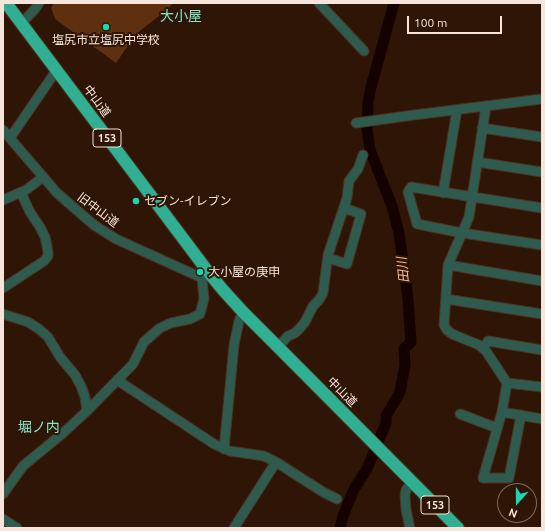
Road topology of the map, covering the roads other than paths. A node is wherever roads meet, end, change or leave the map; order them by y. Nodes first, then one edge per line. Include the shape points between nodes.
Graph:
1 (6, 3) edge
2 (39, 3) edge
3 (319, 3) edge
4 (21, 24) junction
5 (364, 51) dead end
6 (56, 71) junction
7 (542, 99) edge
8 (486, 106) junction
9 (457, 110) junction
10 (357, 123) dead end
11 (482, 128) junction
12 (3, 130) edge
13 (542, 137) edge
14 (10, 138) junction
15 (363, 154) dead end
16 (477, 162) junction
17 (542, 172) edge
18 (43, 177) junction
19 (22, 192) junction
20 (443, 193) junction
21 (473, 197) junction
22 (3, 200) edge
23 (344, 208) junction
24 (542, 208) edge
25 (462, 233) junction
26 (542, 245) edge
27 (328, 258) junction
28 (448, 265) junction
29 (206, 276) junction
30 (542, 281) edge
31 (3, 288) edge
32 (446, 300) junction
33 (243, 312) junction
34 (3, 314) edge
35 (542, 314) edge
36 (278, 347) junction
37 (483, 348) junction
38 (542, 350) edge
39 (117, 380) junction
40 (507, 383) junction
41 (542, 387) edge
42 (87, 411) junction
43 (502, 412) junction
44 (460, 414) dead end
45 (521, 415) junction
46 (542, 419) edge
47 (497, 428) junction
48 (224, 449) junction
49 (276, 462) junction
50 (412, 482) junction
51 (3, 494) edge
52 (337, 499) dead end
53 (3, 519) edge
54 (17, 528) edge
55 (234, 528) edge
56 (410, 528) edge
57 (458, 528) edge

1 - 4 highway, 中山道 / 153
2 - 4 street
3 - 5 street
4 - 6 highway, 中山道 / 153
6 - 14 street
6 - 29 highway, 中山道 / 153
7 - 8 street
8 - 9 street
8 - 11 street
9 - 10 street
9 - 20 street
11 - 13 street
11 - 16 street
12 - 14 street, 旧中山道
14 - 18 street, 旧中山道
15 - 23 street via 358,169 349,181
16 - 17 street
16 - 21 street
18 - 19 street
18 - 29 street, 旧中山道 via 67,203 103,231 134,247
19 - 22 street
19 - 31 street via 45,237 48,256
20 - 21 street
20 - 25 street via 411,187 408,192 417,224
21 - 24 street
21 - 25 street
23 - 27 street
23 - 27 street via 361,214 347,264
25 - 26 street
25 - 28 street
27 - 36 street via 323,293 305,322
28 - 30 street
28 - 32 street
29 - 33 highway, 中山道 / 153
29 - 39 street via 200,314 160,328 144,342 133,364
32 - 35 street
32 - 37 street via 444,325 447,330
33 - 36 highway, 中山道 / 153
33 - 48 street via 234,345
34 - 42 street via 28,322 48,337 81,386
36 - 50 highway, 中山道 / 153
37 - 38 street via 488,341
37 - 40 street
39 - 42 street
39 - 48 street
40 - 41 street
40 - 43 street
42 - 51 street via 23,466
43 - 45 street
43 - 47 street
44 - 47 street
45 - 46 street
45 - 47 street via 509,478 483,478
48 - 49 street via 264,456
49 - 52 street
49 - 55 street
50 - 56 street via 405,495
50 - 57 highway, 中山道 / 153
53 - 54 street

